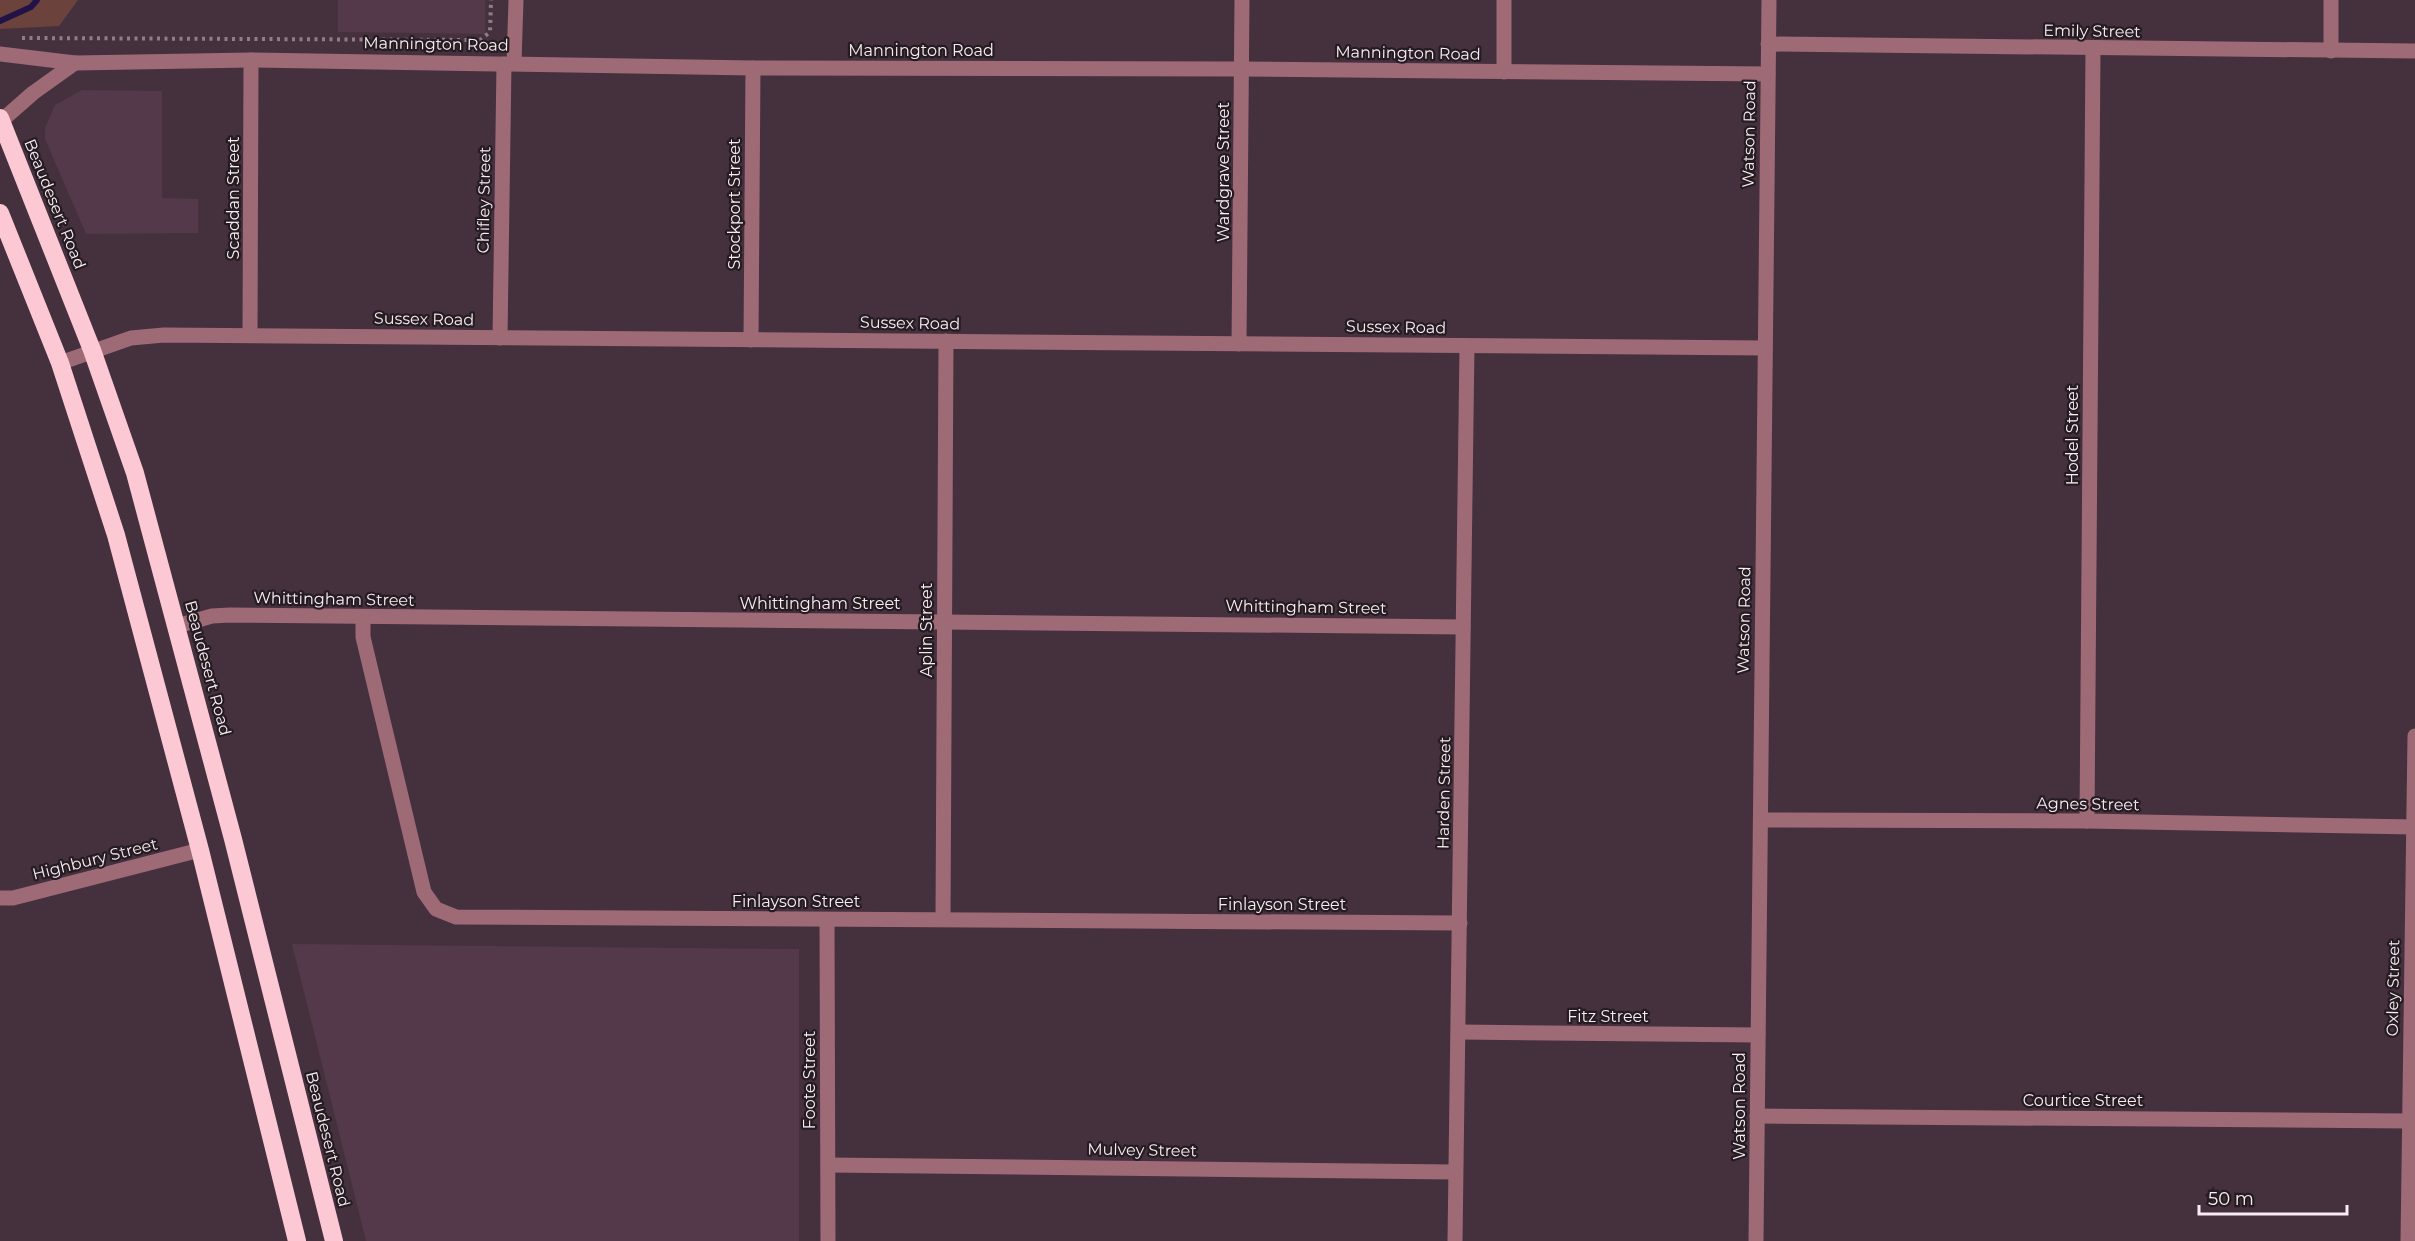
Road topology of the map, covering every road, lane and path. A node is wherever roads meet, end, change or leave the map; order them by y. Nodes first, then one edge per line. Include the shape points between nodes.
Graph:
1 (491, 0) edge
2 (516, 0) edge
3 (1242, 0) edge
4 (1504, 0) edge
5 (1769, 0) edge
6 (2331, 0) edge
7 (12, 38) dead end
8 (1768, 44) junction
9 (2093, 49) junction
10 (2331, 51) junction
11 (2415, 51) edge
12 (0, 54) edge
13 (251, 60) junction
14 (75, 63) junction
15 (509, 63) junction
16 (753, 68) junction
17 (1241, 69) junction
18 (1504, 72) junction
19 (1768, 74) junction
20 (1, 120) edge
21 (0, 213) edge
22 (250, 336) junction
23 (500, 338) junction
24 (751, 340) junction
25 (946, 342) junction
26 (1239, 344) junction
27 (1467, 346) junction
28 (1765, 348) junction
29 (92, 350) junction
30 (60, 363) junction
31 (363, 618) junction
32 (943, 622) junction
33 (177, 626) junction
34 (1463, 627) junction
35 (2415, 736) edge
36 (1761, 820) junction
37 (2087, 821) junction
38 (2414, 827) edge
39 (200, 850) junction
40 (0, 898) edge
41 (943, 919) junction
42 (827, 920) junction
43 (1460, 923) junction
44 (1458, 1032) junction
45 (1758, 1035) junction
46 (1757, 1116) junction
47 (2408, 1121) junction
48 (828, 1165) junction
49 (1455, 1172) junction
50 (297, 1241) edge
51 (334, 1241) edge
52 (828, 1241) edge
53 (1455, 1241) edge
54 (1756, 1241) edge
55 (2408, 1241) edge

1 - 7 path via 490,32 480,40
2 - 15 street, Chifley Street
3 - 17 street, Wardgrave Street
4 - 18 street
5 - 8 street, Watson Road
6 - 10 street
8 - 9 street, Emily Street
8 - 19 street, Watson Road
9 - 10 street, Emily Street
9 - 37 street, Hodel Street
10 - 11 street, Emily Street
12 - 14 street, Mannington Road
13 - 14 street, Mannington Road
13 - 15 street, Mannington Road
13 - 22 street, Scaddan Street
14 - 20 street
15 - 16 street, Mannington Road
15 - 23 street, Chifley Street
16 - 17 street, Mannington Road
16 - 24 street, Stockport Street
17 - 18 street, Mannington Road
17 - 26 street, Wardgrave Street
18 - 19 street, Mannington Road
19 - 28 street, Watson Road
20 - 29 highway, Beaudesert Road
21 - 30 highway
22 - 23 street, Sussex Road
22 - 29 street, Sussex Road via 144,336
23 - 24 street, Sussex Road
24 - 25 street, Sussex Road
25 - 26 street, Sussex Road
25 - 32 street, Aplin Street
26 - 27 street, Sussex Road
27 - 28 street, Sussex Road
27 - 34 street, Harden Street
28 - 36 street, Watson Road
29 - 30 street, Sussex Road
29 - 33 highway, Beaudesert Road via 135,473
30 - 39 highway via 116,535
31 - 32 street, Whittingham Street
31 - 33 street, Whittingham Street via 230,615
31 - 42 street, Finlayson Street via 363,637 424,892 436,909 456,917
32 - 34 street, Whittingham Street
32 - 41 street, Aplin Street
33 - 51 highway, Beaudesert Road
34 - 43 street, Harden Street
35 - 38 street, Oxley Street
36 - 37 street, Agnes Street
36 - 45 street, Watson Road
37 - 38 street, Agnes Street
38 - 47 street, Oxley Street
39 - 40 street, Highbury Street via 13,898
39 - 50 highway
41 - 42 street, Finlayson Street
41 - 43 street, Finlayson Street
42 - 48 street, Foote Street
43 - 44 street, Harden Street
44 - 45 street, Fitz Street
44 - 49 street, Harden Street
45 - 46 street, Watson Road
46 - 47 street, Courtice Street
46 - 54 street, Watson Road
47 - 55 street, Oxley Street
48 - 49 street, Mulvey Street
48 - 52 street, Foote Street
49 - 53 street, Harden Street

